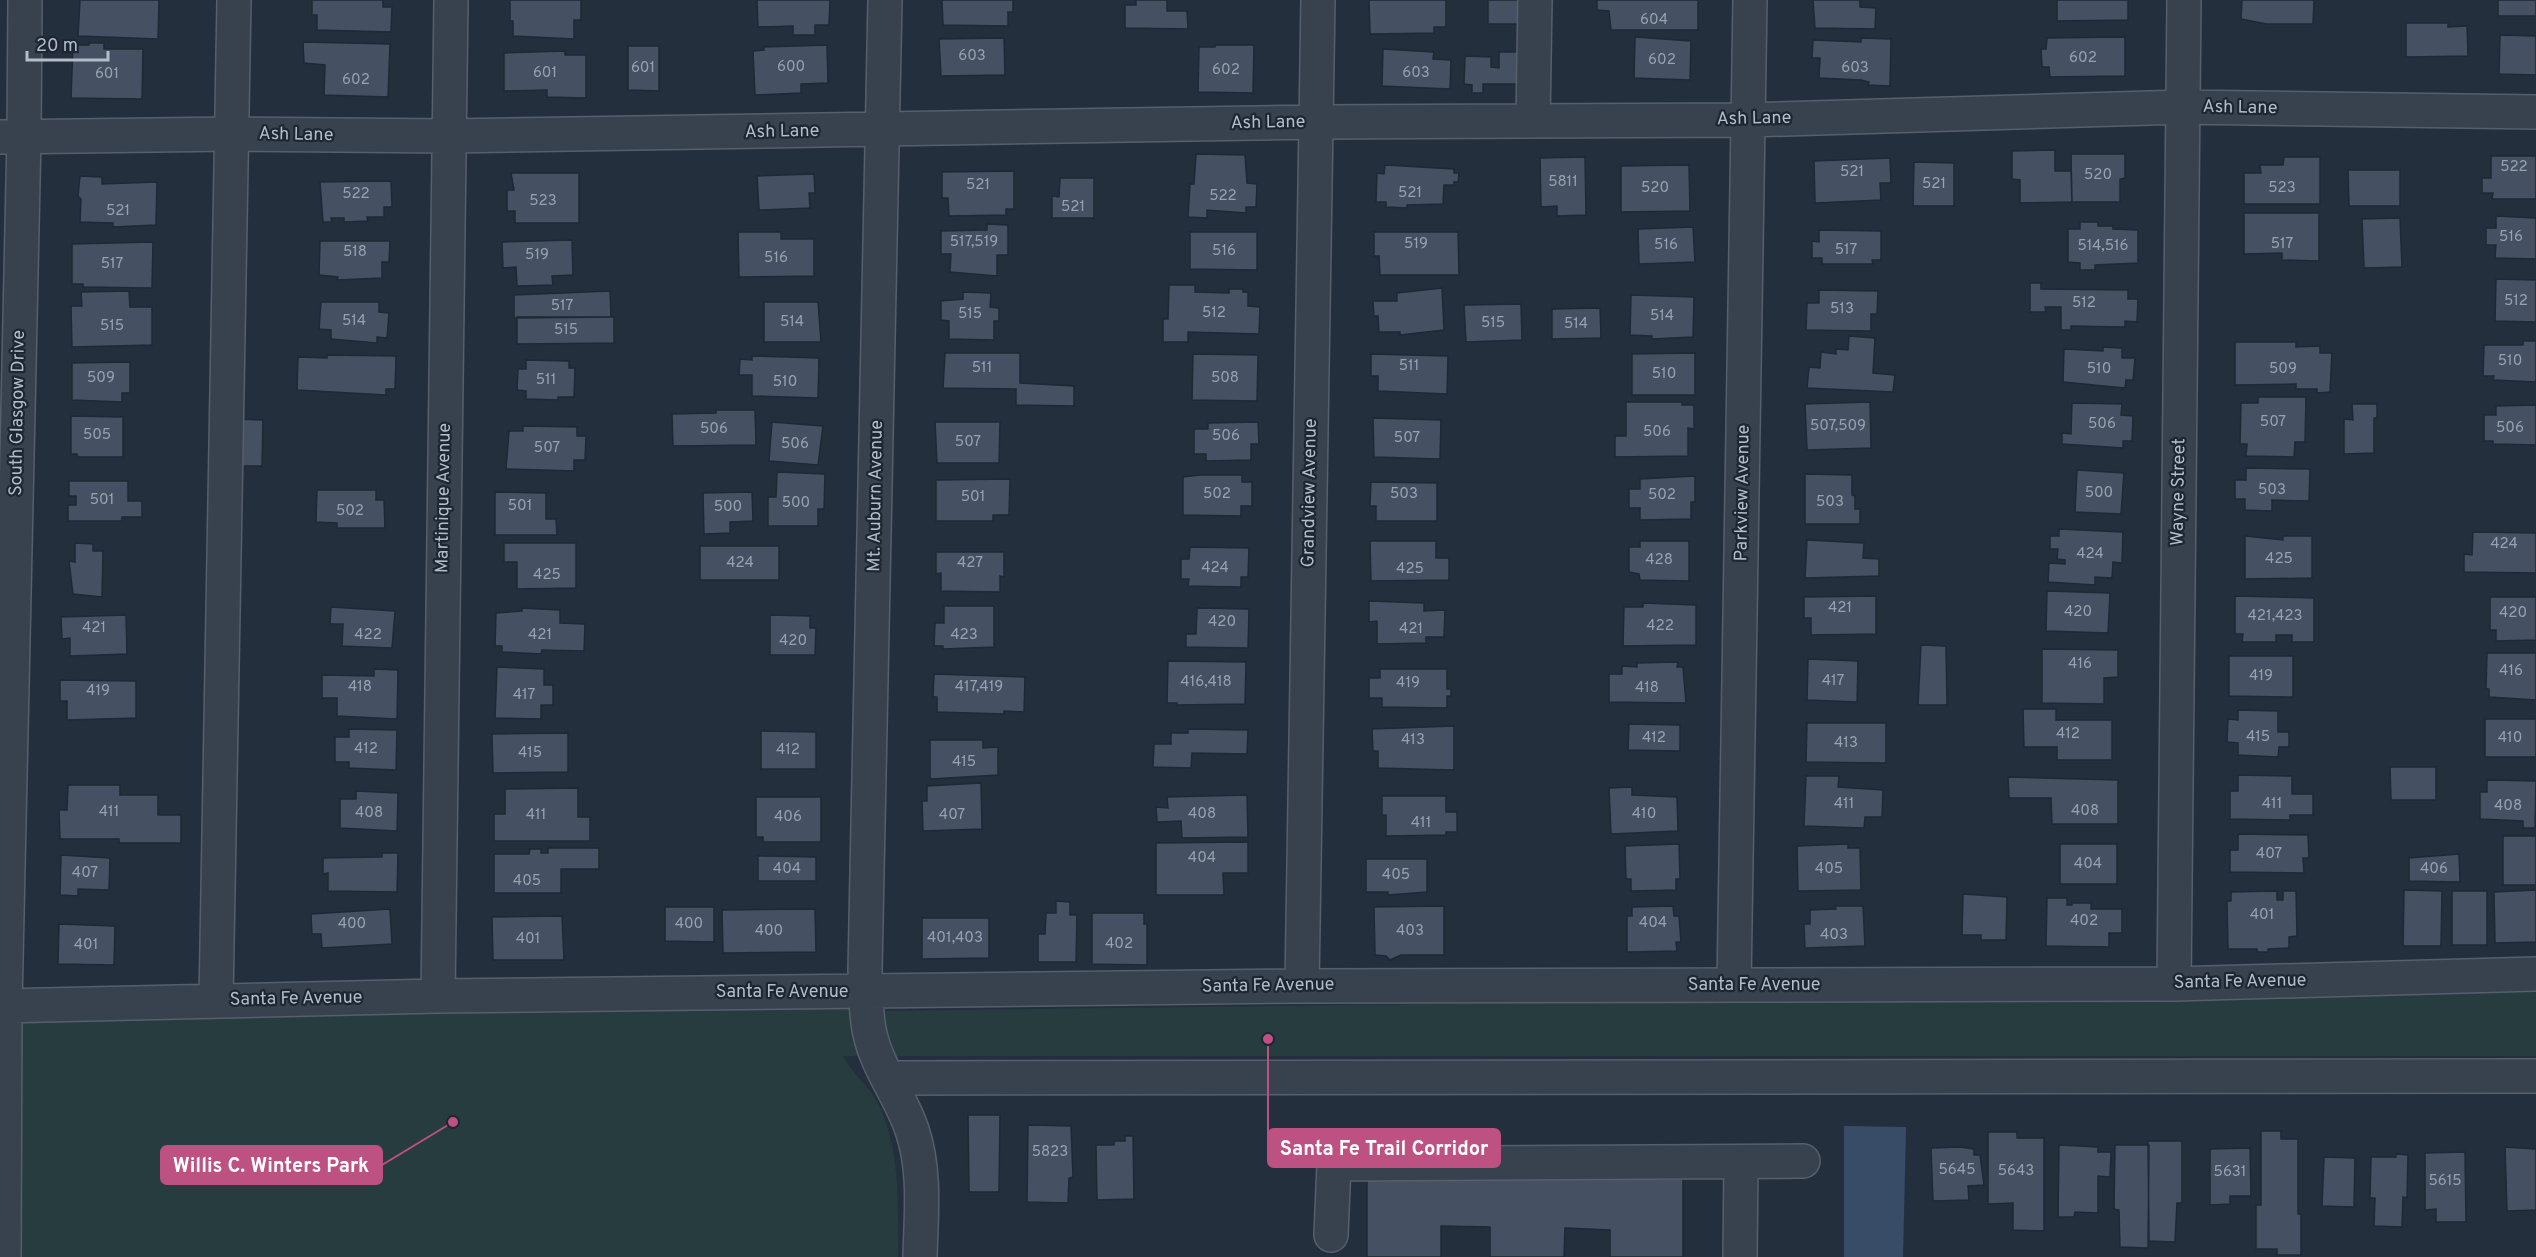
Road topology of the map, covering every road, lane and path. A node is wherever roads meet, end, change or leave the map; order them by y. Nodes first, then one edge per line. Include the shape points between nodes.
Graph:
1 (25, 0) edge
2 (234, 0) edge
3 (451, 0) edge
4 (885, 0) edge
5 (1318, 0) edge
6 (1535, 0) edge
7 (1750, 0) edge
8 (2184, 0) edge
9 (2183, 107) junction
10 (2536, 112) edge
11 (1533, 120) junction
12 (1749, 120) junction
13 (1316, 122) junction
14 (884, 130) junction
15 (232, 134) junction
16 (449, 136) junction
17 (12, 137) edge
18 (2536, 974) edge
19 (2174, 984) junction
20 (1734, 985) junction
21 (1302, 986) junction
22 (866, 992) junction
23 (438, 996) junction
24 (216, 1001) junction
25 (2, 1006) edge
26 (2536, 1076) edge
27 (890, 1078) junction
28 (1803, 1161) dead end
29 (1741, 1162) junction
30 (1331, 1235) dead end
31 (4, 1257) edge
32 (920, 1257) edge
33 (1740, 1257) edge

1 - 17 street, South Glasgow Drive
2 - 15 street
3 - 16 street, Martinique Avenue
4 - 14 street, Mt. Auburn Avenue
5 - 13 street, Grandview Avenue
6 - 11 street
7 - 12 street, Parkview Avenue
8 - 9 street, Wayne Street
9 - 10 street, Ash Lane
9 - 12 street, Ash Lane
9 - 19 street, Wayne Street
11 - 12 street, Ash Lane
11 - 13 street, Ash Lane
12 - 20 street, Parkview Avenue
13 - 14 street, Ash Lane
13 - 21 street, Grandview Avenue
14 - 16 street, Ash Lane
14 - 22 street, Mt. Auburn Avenue
15 - 16 street, Ash Lane
15 - 17 street, Ash Lane
15 - 24 street
16 - 23 street, Martinique Avenue
17 - 25 street, South Glasgow Drive
18 - 19 street, Santa Fe Avenue
19 - 20 street, Santa Fe Avenue
20 - 21 street, Santa Fe Avenue
21 - 22 street, Santa Fe Avenue
22 - 23 street, Santa Fe Avenue
22 - 27 street, Mt. Auburn Avenue via 870,1032
23 - 24 street, Santa Fe Avenue
24 - 25 street, Santa Fe Avenue
25 - 31 street, South Glasgow Drive
26 - 27 street
27 - 32 street, Mt. Auburn Avenue via 912,1130 919,1160
28 - 29 street
29 - 30 street via 1334,1164
29 - 33 street

